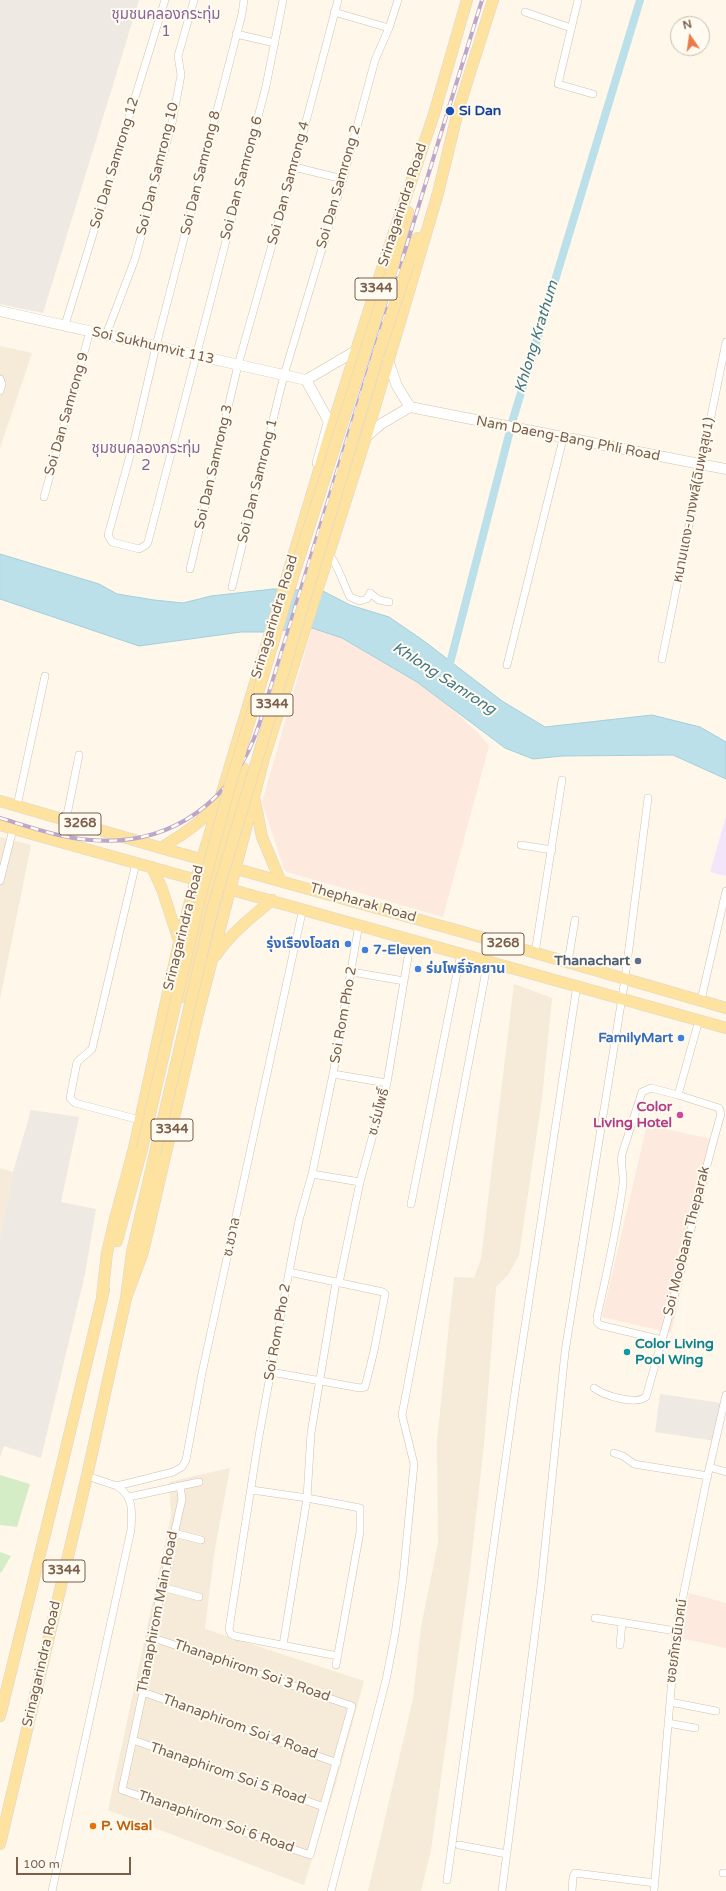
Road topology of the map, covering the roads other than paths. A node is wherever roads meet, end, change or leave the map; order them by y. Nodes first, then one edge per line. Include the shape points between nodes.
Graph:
1 (165, 0) edge
2 (194, 0) edge
3 (244, 0) edge
4 (283, 0) edge
5 (338, 0) edge
6 (398, 0) edge
7 (468, 0) edge
8 (493, 0) edge
9 (578, 0) edge
10 (334, 12) junction
11 (525, 12) dead end
12 (390, 28) junction
13 (571, 28) junction
14 (236, 34) junction
15 (276, 43) junction
16 (593, 94) dead end
17 (436, 108) junction
18 (458, 111) junction
19 (294, 167) junction
20 (343, 178) junction
21 (0, 310) edge
22 (66, 325) junction
23 (90, 331) junction
24 (106, 335) junction
25 (726, 342) edge
26 (156, 346) junction
27 (357, 350) junction
28 (195, 355) junction
29 (388, 360) junction
30 (238, 365) junction
31 (284, 375) junction
32 (0, 379) edge
33 (306, 380) junction
34 (0, 391) edge
35 (410, 407) junction
36 (330, 423) junction
37 (375, 429) junction
38 (366, 437) junction
39 (563, 439) junction
40 (702, 465) junction
41 (726, 469) edge
42 (44, 497) dead end
43 (125, 546) joint
44 (291, 552) dead end
45 (190, 569) dead end
46 (232, 586) dead end
47 (389, 602) dead end
48 (662, 659) dead end
49 (507, 665) dead end
50 (45, 676) dead end
51 (235, 749) junction
52 (79, 754) dead end
53 (264, 758) junction
54 (244, 768) junction
55 (562, 780) dead end
56 (254, 794) junction
57 (648, 798) dead end
58 (218, 800) junction
59 (0, 801) edge
60 (17, 806) junction
61 (66, 820) junction
62 (0, 825) edge
63 (13, 829) junction
64 (521, 845) dead end
65 (161, 848) junction
66 (552, 850) junction
67 (202, 858) junction
68 (217, 862) junction
69 (136, 863) junction
70 (152, 867) junction
71 (235, 867) junction
72 (196, 879) junction
73 (280, 880) junction
74 (0, 881) edge
75 (212, 884) junction
76 (230, 888) junction
77 (726, 891) edge
78 (272, 900) junction
79 (303, 908) junction
80 (575, 920) dead end
81 (722, 922) edge
82 (359, 924) junction
83 (411, 938) junction
84 (179, 942) junction
85 (461, 952) junction
86 (535, 953) junction
87 (488, 960) junction
88 (211, 961) junction
89 (568, 962) junction
90 (352, 972) junction
91 (625, 978) junction
92 (404, 980) junction
93 (578, 985) junction
94 (184, 997) junction
95 (622, 998) junction
96 (701, 1000) junction
97 (164, 1008) junction
98 (726, 1008) edge
99 (198, 1014) junction
100 (699, 1020) junction
101 (726, 1028) edge
102 (333, 1074) junction
103 (386, 1083) junction
104 (678, 1095) junction
105 (140, 1120) junction
106 (312, 1174) junction
107 (360, 1182) junction
108 (411, 1204) dead end
109 (289, 1272) junction
110 (337, 1283) junction
111 (102, 1297) junction
112 (126, 1298) junction
113 (662, 1340) junction
114 (271, 1372) junction
115 (319, 1381) junction
116 (594, 1388) dead end
117 (726, 1395) edge
118 (614, 1454) dead end
119 (710, 1468) junction
120 (726, 1472) edge
121 (86, 1476) junction
122 (708, 1476) junction
123 (199, 1482) dead end
124 (117, 1486) junction
125 (180, 1486) junction
126 (252, 1490) junction
127 (129, 1497) junction
128 (307, 1498) junction
129 (174, 1533) junction
130 (201, 1540) dead end
131 (162, 1587) junction
132 (199, 1597) dead end
133 (595, 1618) dead end
134 (622, 1622) junction
135 (676, 1631) junction
136 (151, 1637) junction
137 (283, 1645) junction
138 (620, 1645) dead end
139 (338, 1656) junction
140 (336, 1666) dead end
141 (143, 1692) junction
142 (670, 1702) junction
143 (716, 1711) dead end
144 (0, 1716) edge
145 (668, 1723) junction
146 (695, 1728) dead end
147 (133, 1740) junction
148 (337, 1763) junction
149 (122, 1790) joint
150 (324, 1807) junction
151 (0, 1844) edge
152 (459, 1845) dead end
153 (507, 1854) junction
154 (446, 1880) dead end
155 (655, 1883) junction
156 (52, 1891) edge
157 (331, 1891) edge
158 (502, 1891) edge
159 (572, 1891) edge
160 (654, 1891) edge

1 - 22 street, Soi Dan Samrong 12
2 - 24 street, Soi Dan Samrong 10 via 178,56 181,75 172,123 135,259
3 - 14 street, Soi Dan Samrong 8
4 - 15 street, Soi Dan Samrong 6
5 - 10 street, Soi Dan Samrong 4
6 - 12 street, Soi Dan Samrong 2
7 - 17 main road, Srinagarindra Road / 3344
8 - 18 main road, Srinagarindra Road / 3344
9 - 13 street
10 - 12 street
10 - 19 street, Soi Dan Samrong 4
11 - 13 street
12 - 20 street, Soi Dan Samrong 2 via 375,60
13 - 16 street via 558,84
14 - 15 street
14 - 26 street, Soi Dan Samrong 8 via 211,140
15 - 28 street, Soi Dan Samrong 6
17 - 27 main road, Srinagarindra Road / 3344
17 - 111 main road, Srinagarindra Road / 3344, bridge via 395,259 293,577 229,789 199,901 142,1149
18 - 29 main road, Srinagarindra Road / 3344 via 440,186
18 - 112 main road, Srinagarindra Road / 3344, bridge via 379,352 213,907 132,1252
19 - 20 street
19 - 30 street, Soi Dan Samrong 4
20 - 31 street, Soi Dan Samrong 2
21 - 22 main road, Soi Sukhumvit 113
22 - 23 main road, Soi Sukhumvit 113
23 - 24 main road, Soi Sukhumvit 113
23 - 42 street, Soi Dan Samrong 9
24 - 26 main road, Soi Sukhumvit 113
25 - 40 street, หนามแดง-บางพลี(ฉิมพลูสุข1)
26 - 28 main road, Soi Sukhumvit 113
26 - 43 street, Soi Dan Samrong 8 via 108,535 112,542
27 - 33 main road
27 - 36 main road, Srinagarindra Road / 3344
28 - 30 main road, Soi Sukhumvit 113
28 - 43 street, Soi Dan Samrong 6 via 148,542 139,549
29 - 35 main road via 397,386
29 - 38 main road, Srinagarindra Road / 3344
30 - 31 main road, Soi Sukhumvit 113
30 - 45 street, Soi Dan Samrong 3
31 - 33 main road, Soi Sukhumvit 113
31 - 46 street, Soi Dan Samrong 1
32 - 34 street
33 - 36 main road
35 - 37 main road
35 - 39 main road, Nam Daeng-Bang Phli Road
36 - 44 street
36 - 51 main road, Srinagarindra Road / 3344 via 320,472
37 - 38 main road
37 - 47 street via 329,558 337,566 350,597 360,601 367,599 370,593 379,600
38 - 53 main road, Srinagarindra Road / 3344
39 - 40 main road, Nam Daeng-Bang Phli Road
39 - 49 street
40 - 41 main road, Nam Daeng-Bang Phli Road
40 - 48 street, หนามแดง-บางพลี(ฉิมพลูสุข1)
50 - 60 street
51 - 54 main road via 235,763
51 - 58 main road, Srinagarindra Road / 3344
52 - 61 street
53 - 54 main road via 257,768
53 - 56 main road, Srinagarindra Road / 3344
54 - 68 main road
55 - 66 street
56 - 71 main road, Srinagarindra Road / 3344
56 - 73 main road via 262,837
57 - 91 street
58 - 65 main road via 204,817
58 - 67 main road, Srinagarindra Road / 3344
59 - 60 main road, Thepharak Road / 3268
60 - 61 main road, Thepharak Road / 3268
61 - 65 main road, Thepharak Road / 3268
62 - 63 main road, Thepharak Road / 3268
63 - 69 main road, Thepharak Road / 3268
63 - 74 street
64 - 66 street
65 - 67 main road, Thepharak Road / 3268
66 - 86 street
67 - 68 main road, Thepharak Road / 3268
67 - 72 main road, Srinagarindra Road / 3344
68 - 71 main road, Thepharak Road / 3268
68 - 75 main road
69 - 70 main road, Thepharak Road / 3268
69 - 105 street via 92,1049 77,1062 70,1098 75,1103
70 - 72 main road, Thepharak Road / 3268
70 - 84 main road
71 - 73 main road, Thepharak Road / 3268
71 - 76 main road, Srinagarindra Road / 3344
72 - 75 main road, Thepharak Road / 3268
72 - 84 main road, Srinagarindra Road / 3344
73 - 86 main road, Thepharak Road / 3268
75 - 76 main road, Thepharak Road / 3268
75 - 94 main road
76 - 78 main road, Thepharak Road / 3268
76 - 88 main road, Srinagarindra Road / 3344
77 - 81 street
78 - 79 main road, Thepharak Road / 3268
78 - 88 main road via 242,925
79 - 82 main road, Thepharak Road / 3268
79 - 124 street, ซ.ชวาล via 202,1373 186,1460 182,1467 173,1472
80 - 89 street
81 - 96 street
82 - 83 main road, Thepharak Road / 3268
82 - 90 street, Soi Rom Pho 2
83 - 85 main road, Thepharak Road / 3268
83 - 92 street, ซ.ร่มโพธิ์
84 - 97 main road, Srinagarindra Road / 3344
85 - 87 main road, Thepharak Road / 3268
85 - 108 street
86 - 89 main road, Thepharak Road / 3268
87 - 93 main road, Thepharak Road / 3268
87 - 157 street via 402,1415 414,1464 404,1572 395,1634 386,1680
88 - 99 main road, Srinagarindra Road / 3344
89 - 91 main road, Thepharak Road / 3268
90 - 92 street
90 - 102 street, Soi Rom Pho 2
91 - 95 street
91 - 96 main road, Thepharak Road / 3268
92 - 103 street, ซ.ร่มโพธิ์
93 - 95 main road, Thepharak Road / 3268
93 - 154 street via 516,1385
94 - 97 main road via 171,999
94 - 99 main road via 195,1004
95 - 100 main road, Thepharak Road / 3268
95 - 153 street via 565,1352 541,1579
96 - 98 main road, Thepharak Road / 3268
97 - 105 main road, Srinagarindra Road / 3344
99 - 112 main road, Srinagarindra Road / 3344 via 143,1252
100 - 101 main road, Thepharak Road / 3268
100 - 104 street
102 - 103 street
102 - 106 street, Soi Rom Pho 2
103 - 107 street, ซ.ร่มโพธิ์
104 - 113 street, Soi Moobaan Theparak via 719,1108 721,1114 704,1171 682,1271
104 - 113 street, Soi Moobaan Theparak via 651,1088 642,1092 620,1163 623,1183 597,1317 600,1325
105 - 111 main road, Srinagarindra Road / 3344 via 107,1253
106 - 107 street
106 - 109 street, Soi Rom Pho 2 via 299,1220
107 - 110 street, ซ.ร่มโพธิ์
109 - 110 street
109 - 114 street, Soi Rom Pho 2
110 - 115 street, ซ.ร่มโพธิ์
110 - 115 street via 384,1293 374,1351 367,1382 363,1388
111 - 144 main road, Srinagarindra Road / 3344
112 - 121 main road, Srinagarindra Road / 3344
113 - 116 street via 646,1397 640,1400 608,1396
114 - 115 street
114 - 126 street, Soi Rom Pho 2
115 - 128 street, ซ.ร่มโพธิ์ via 309,1442
117 - 119 street, ซอยภัทรนิเวศน์
118 - 122 street via 623,1456 634,1464
119 - 120 street
119 - 122 street, ซอยภัทรนิเวศน์
121 - 124 street
121 - 151 main road, Srinagarindra Road / 3344
122 - 135 street, ซอยภัทรนิเวศน์
123 - 125 street
124 - 127 street
125 - 127 street
125 - 129 street, Thanaphirom Main Road via 182,1499
126 - 128 street
126 - 137 street, Soi Rom Pho 2 via 230,1632 235,1636
127 - 156 street via 131,1530
128 - 137 street, ซ.ร่มโพธิ์
128 - 139 street via 358,1506 361,1511 360,1532
129 - 130 street
129 - 131 street, Thanaphirom Main Road
131 - 132 street
131 - 136 street, Thanaphirom Main Road
133 - 134 street
134 - 135 street
134 - 138 street
135 - 142 street, ซอยภัทรนิเวศน์
136 - 141 street, Thanaphirom Main Road
136 - 148 street, Thanaphirom Soi 3 Road via 352,1706
137 - 139 street, Soi Rom Pho 2
139 - 140 street
141 - 147 street, Thanaphirom Main Road
141 - 148 street, Thanaphirom Soi 4 Road
142 - 143 street
142 - 145 street, ซอยภัทรนิเวศน์
145 - 146 street
145 - 155 street, ซอยภัทรนิเวศน์
147 - 149 street, Thanaphirom Main Road
147 - 150 street, Thanaphirom Soi 5 Road
148 - 150 street
149 - 150 street, Thanaphirom Soi 6 Road via 310,1855
152 - 153 street
153 - 158 street
155 - 159 street via 575,1873
155 - 160 street, ซอยภัทรนิเวศน์

